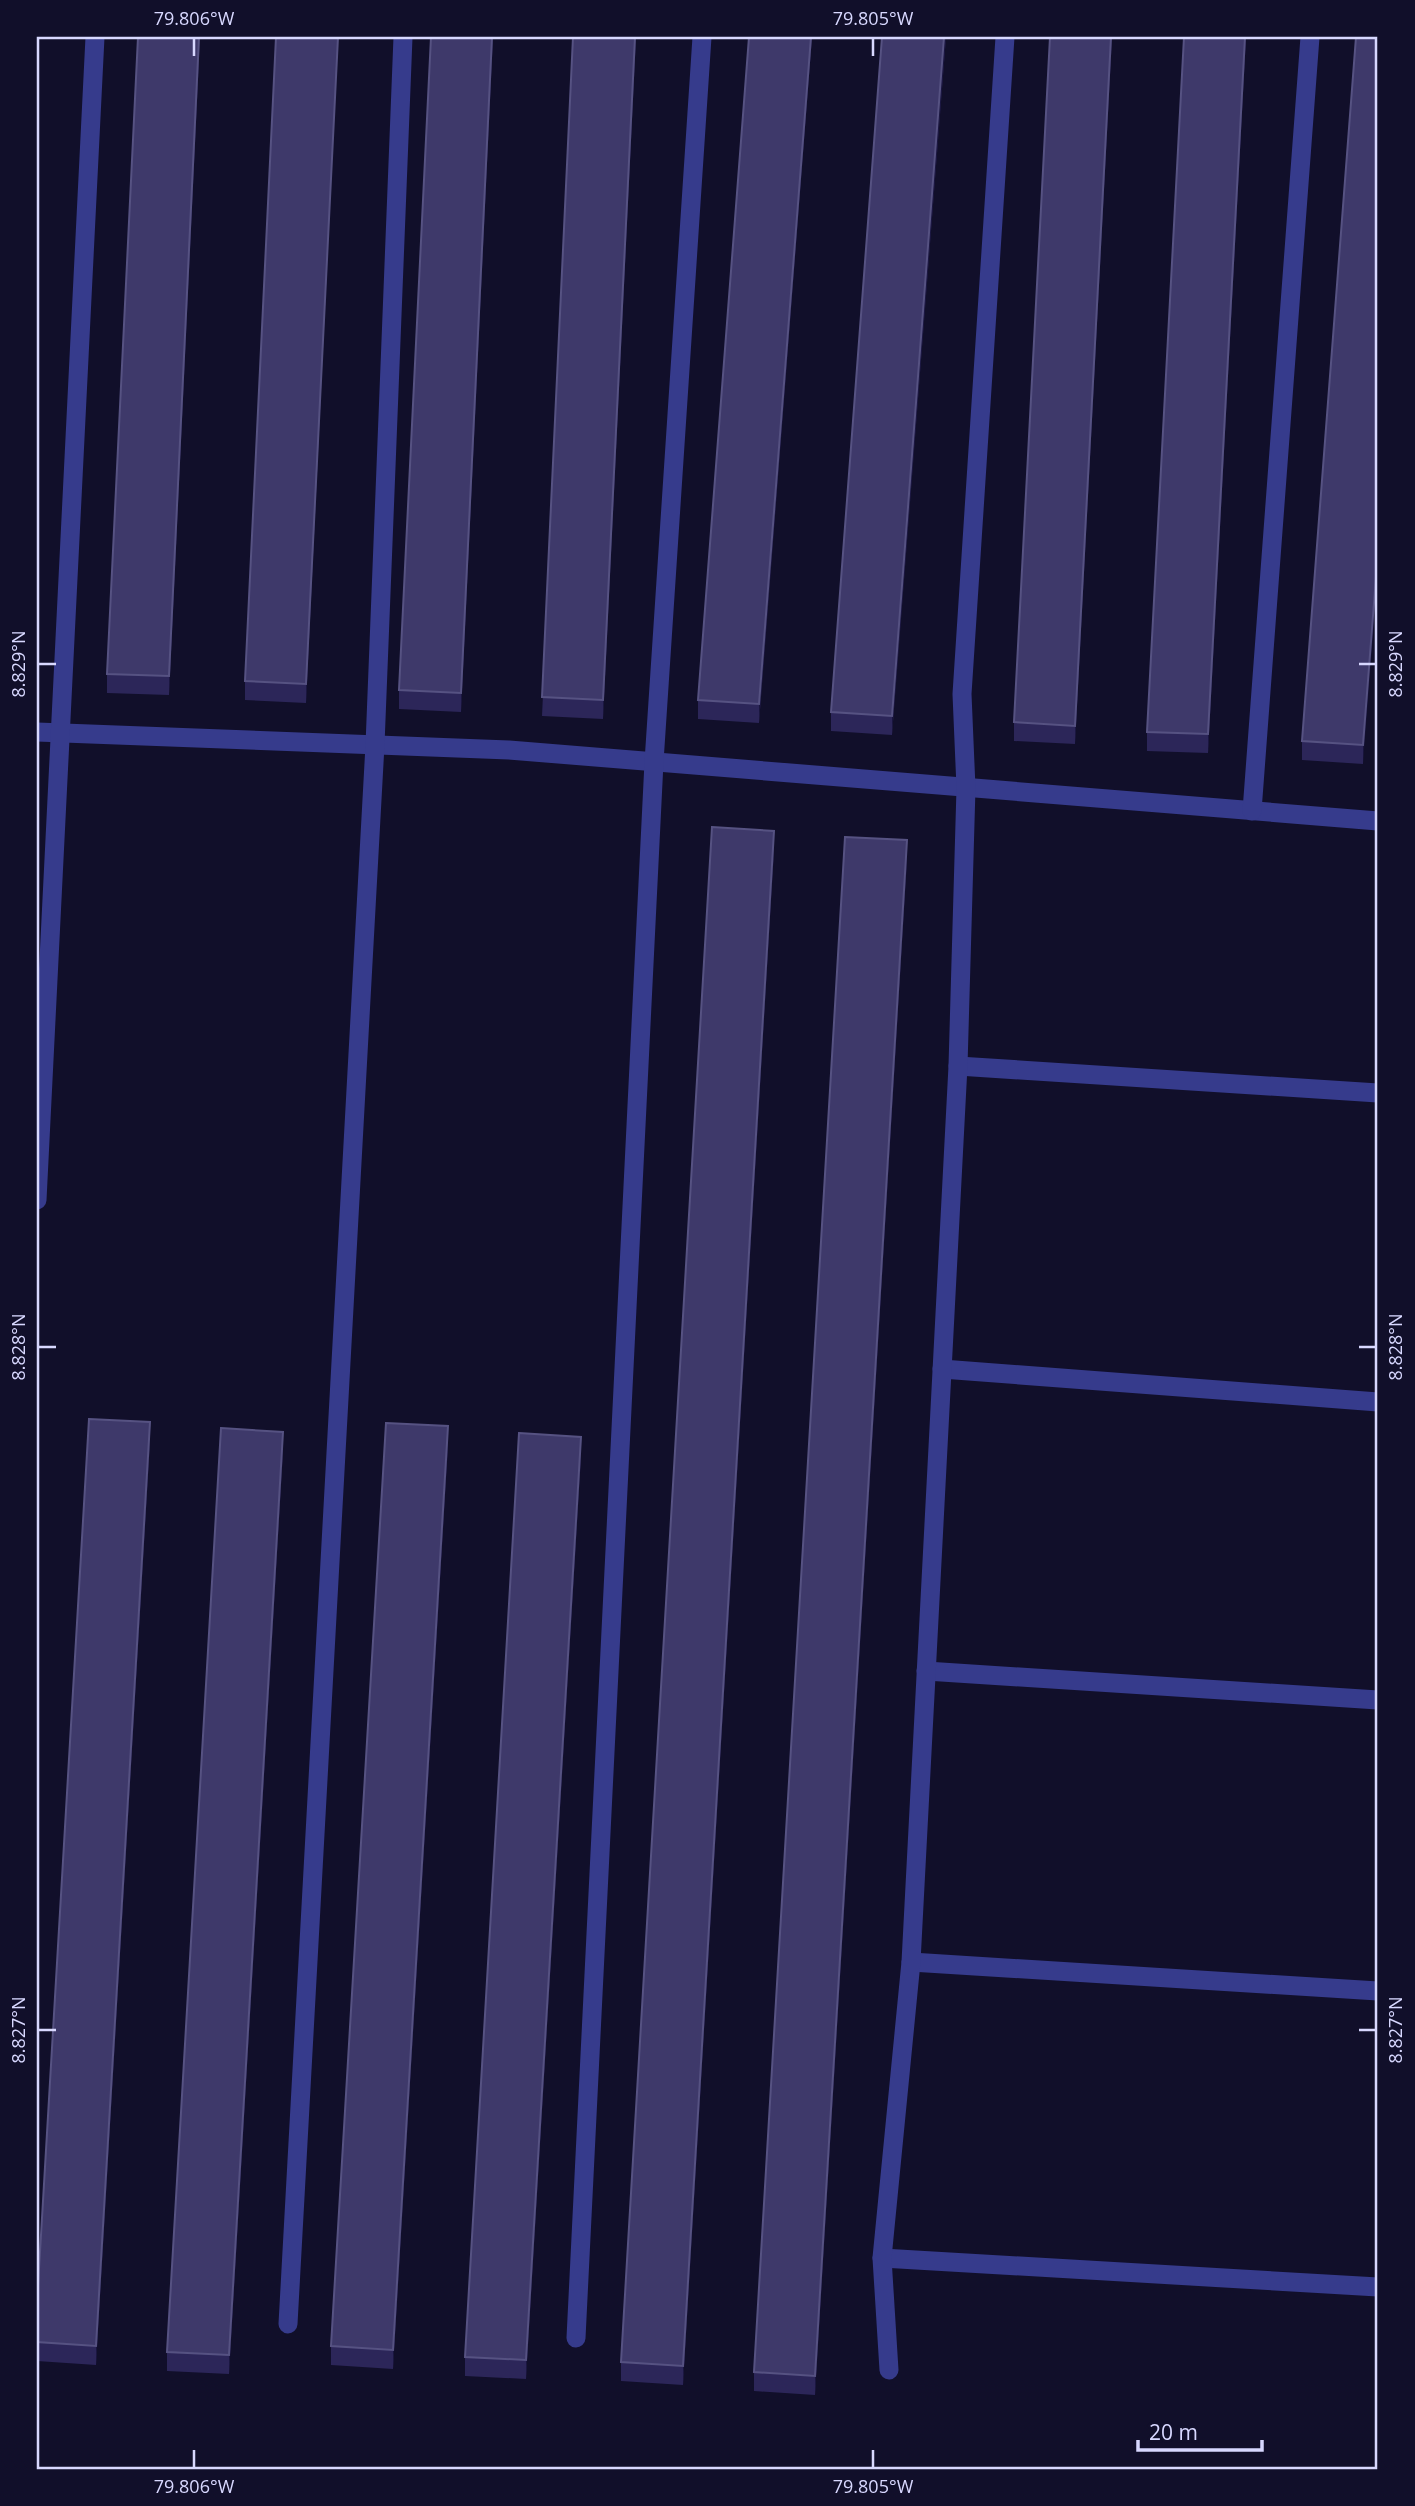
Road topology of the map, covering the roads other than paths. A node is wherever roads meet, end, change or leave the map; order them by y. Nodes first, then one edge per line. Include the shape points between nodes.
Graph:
1 (95, 37) edge
2 (403, 37) edge
3 (702, 37) edge
4 (1005, 37) edge
5 (1310, 37) edge
6 (37, 732) edge
7 (58, 733) junction
8 (375, 745) junction
9 (654, 762) junction
10 (966, 788) junction
11 (1252, 811) junction
12 (1378, 821) edge
13 (958, 1066) junction
14 (1378, 1093) edge
15 (37, 1200) edge
16 (942, 1369) junction
17 (1378, 1402) edge
18 (926, 1671) junction
19 (1378, 1700) edge
20 (911, 1962) junction
21 (1378, 1991) edge
22 (882, 2258) junction
23 (1378, 2287) edge
24 (288, 2324) dead end
25 (576, 2338) dead end
26 (889, 2370) dead end

1 - 7 street
2 - 8 street
3 - 9 street
4 - 10 street via 962,694
5 - 11 street
6 - 7 street
7 - 8 street
7 - 15 street
8 - 9 street
8 - 24 street
9 - 10 street
9 - 25 street
10 - 11 street
10 - 13 street
11 - 12 street
13 - 14 street
13 - 16 street
16 - 17 street
16 - 18 street
18 - 19 street
18 - 20 street
20 - 21 street
20 - 22 street
22 - 23 street
22 - 26 street

